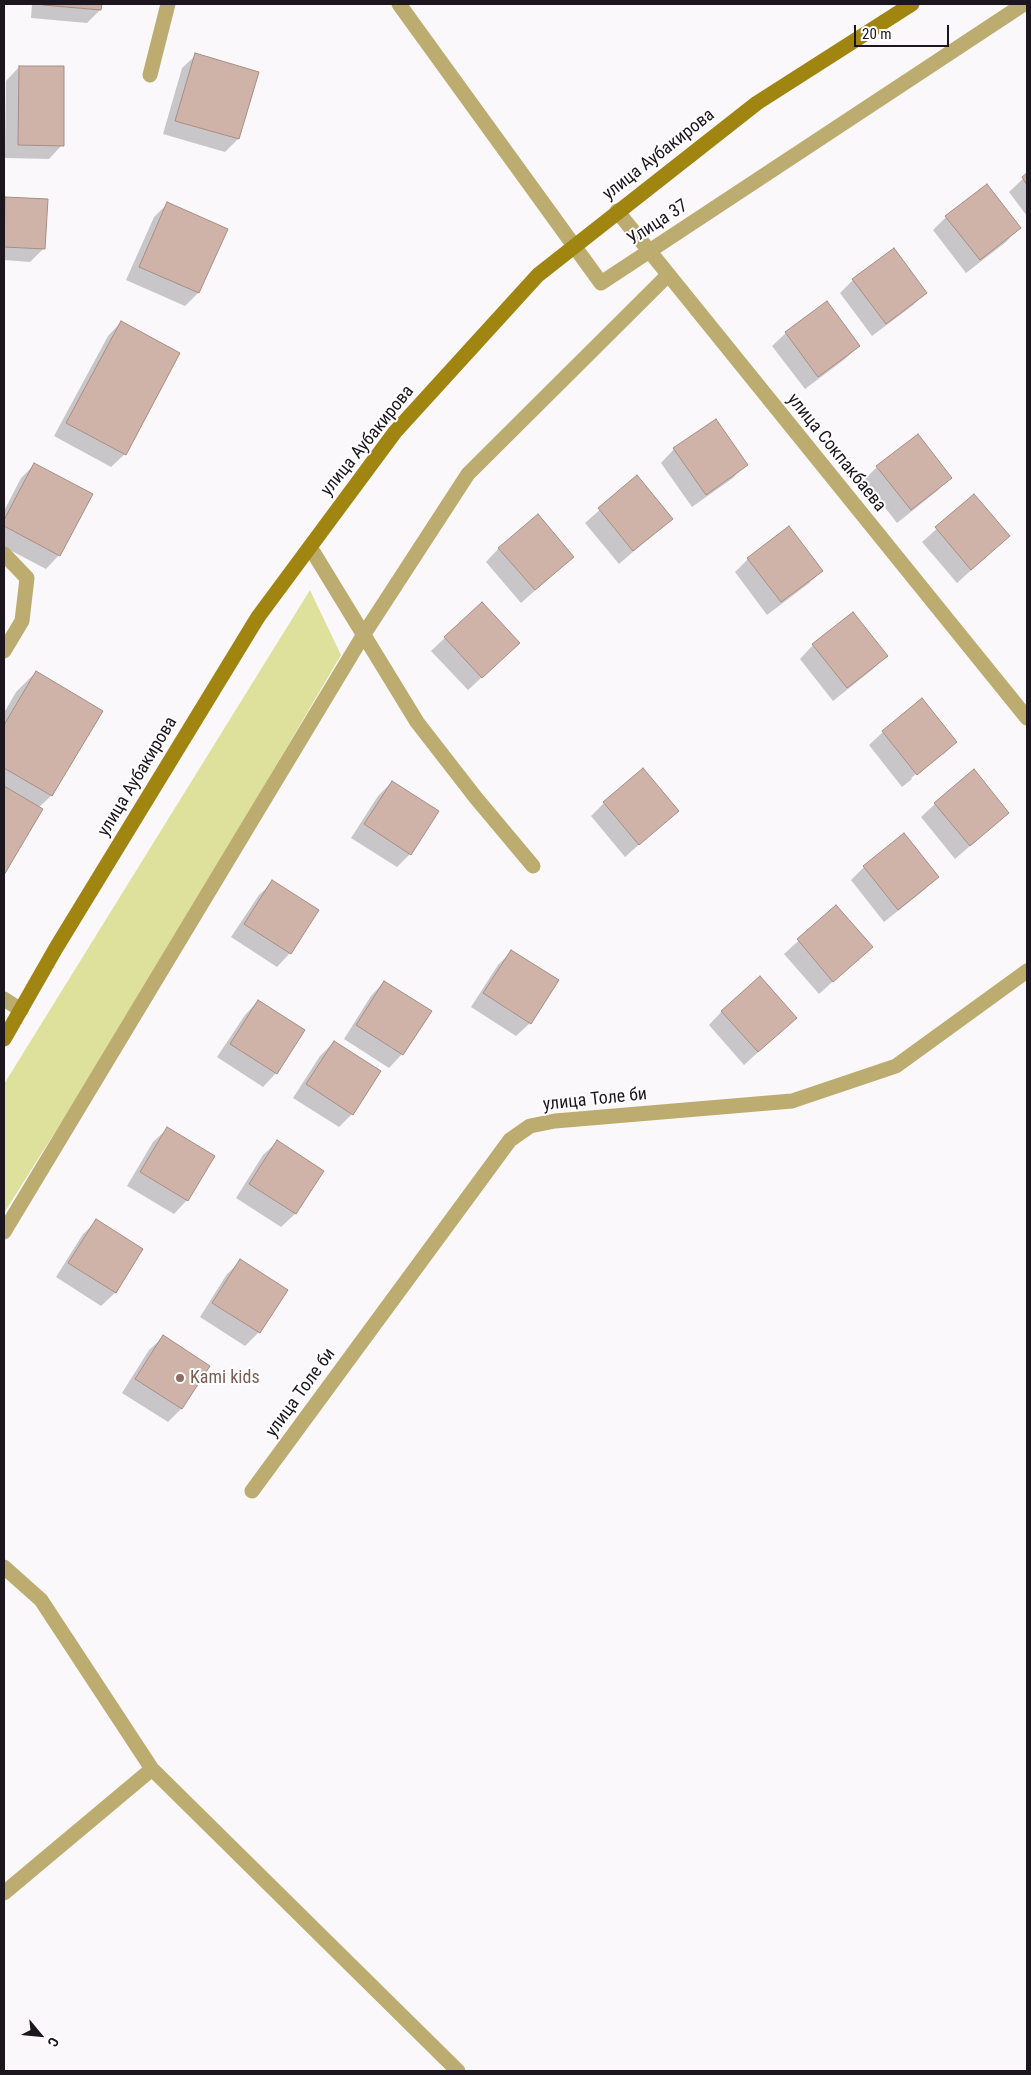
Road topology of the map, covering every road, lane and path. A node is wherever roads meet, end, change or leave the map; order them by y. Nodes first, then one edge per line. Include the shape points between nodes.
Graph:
1 (168, 4) edge
2 (400, 4) edge
3 (912, 4) edge
4 (1024, 4) edge
5 (150, 76) dead end
6 (617, 211) junction
7 (668, 275) junction
8 (310, 547) junction
9 (4, 554) edge
10 (364, 634) junction
11 (4, 651) edge
12 (1027, 718) edge
13 (533, 866) dead end
14 (1027, 971) edge
15 (4, 999) edge
16 (21, 1010) junction
17 (4, 1039) edge
18 (4, 1232) edge
19 (252, 1491) dead end
20 (4, 1567) edge
21 (152, 1769) junction
22 (4, 1894) edge
23 (458, 2071) edge

1 - 5 street
2 - 4 street, Улица 37 via 601,283
3 - 6 main road, улица Аубакирова via 757,103
6 - 7 street, улица Сокпакбаева
6 - 8 main road, улица Аубакирова via 538,275 395,432
7 - 10 street via 468,474
7 - 12 street, улица Сокпакбаева
8 - 10 street
8 - 16 main road, улица Аубакирова via 258,617
9 - 11 street via 27,578 22,621
10 - 13 street via 417,722
10 - 18 street
14 - 19 street, улица Толе би via 896,1066 792,1101 555,1121 530,1126 510,1140
15 - 16 street
16 - 17 main road, улица Аубакирова
20 - 21 street via 40,1600
21 - 22 street
21 - 23 street

